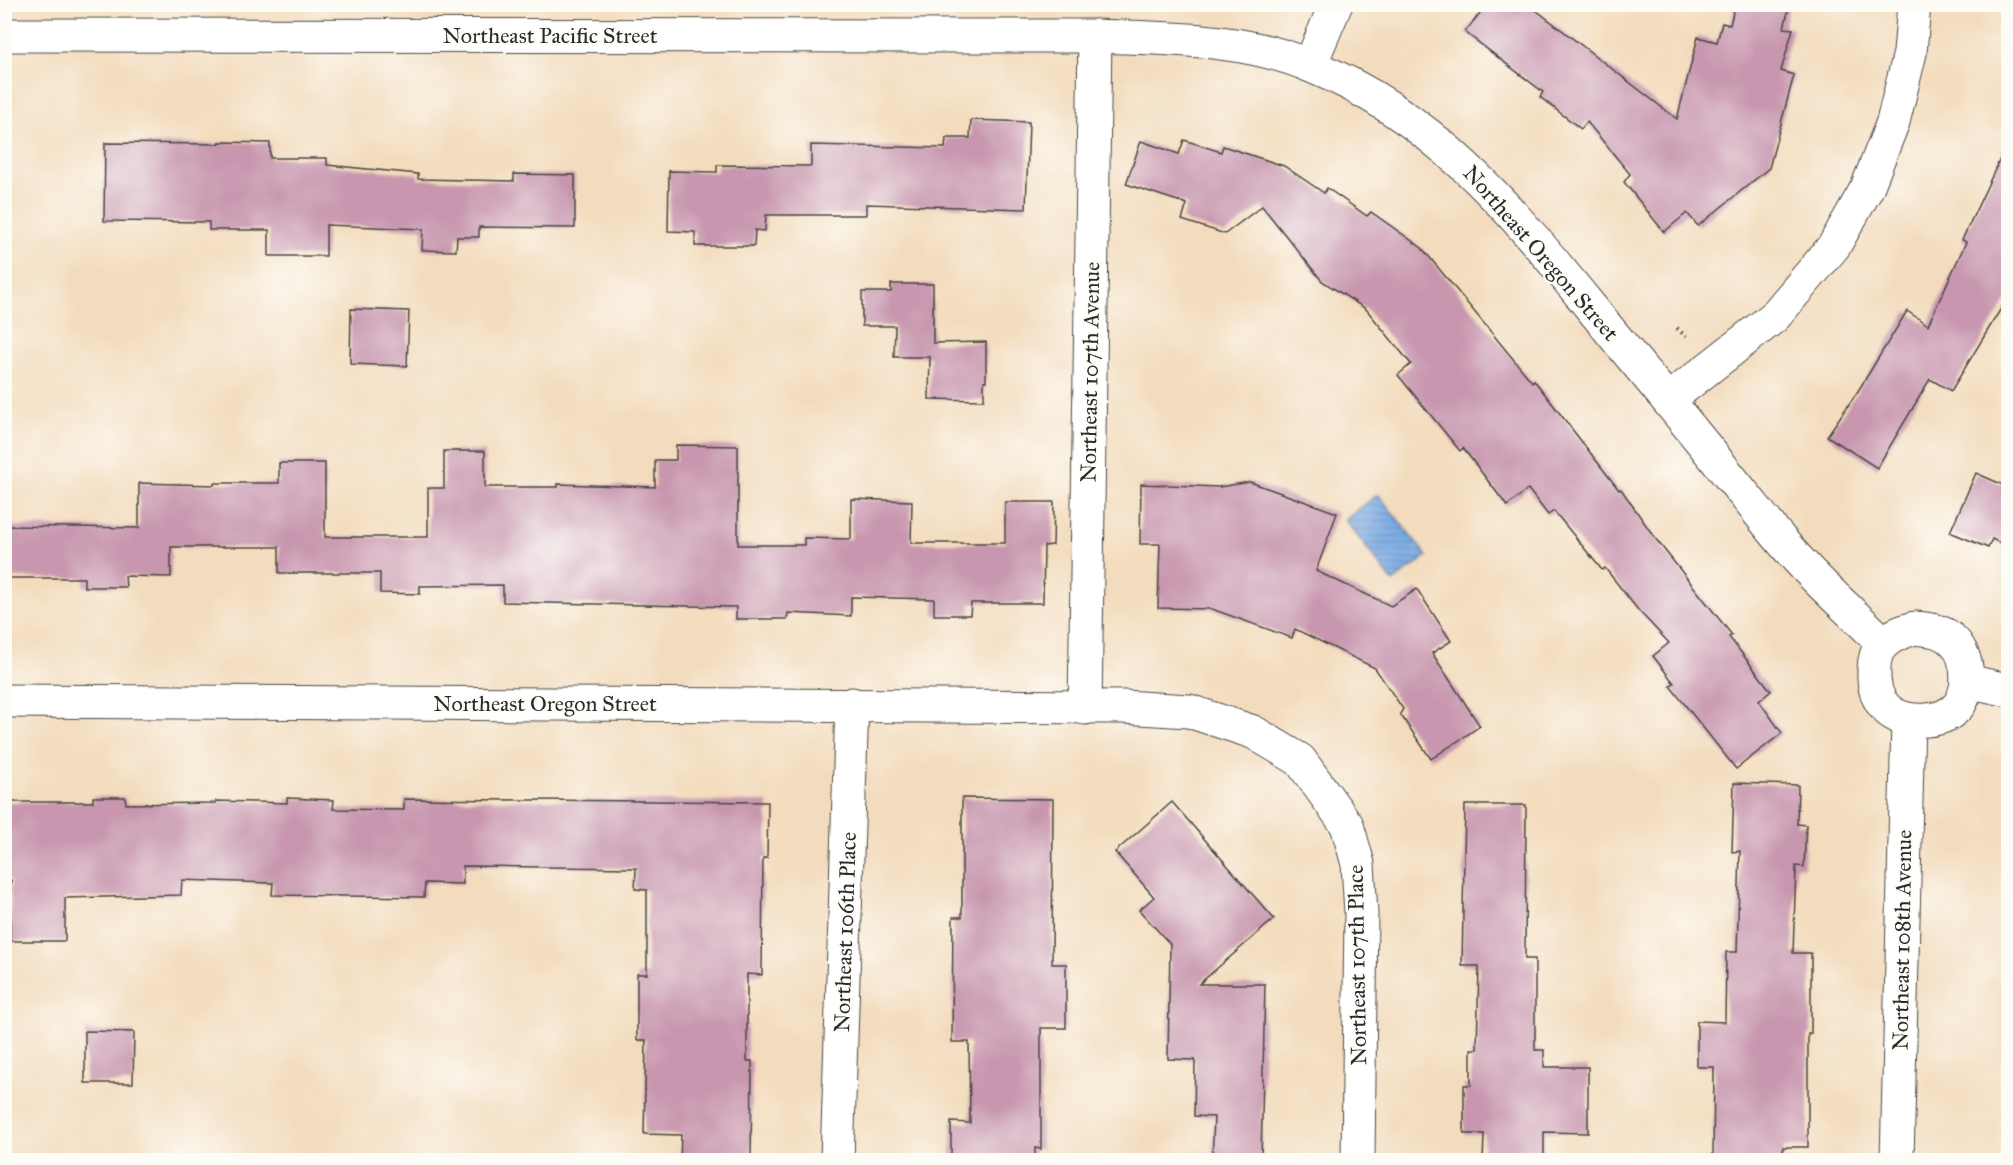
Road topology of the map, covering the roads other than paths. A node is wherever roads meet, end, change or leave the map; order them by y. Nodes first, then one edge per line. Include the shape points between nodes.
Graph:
1 (1336, 4) edge
2 (1914, 4) edge
3 (4, 35) edge
4 (1095, 36) junction
5 (1310, 65) junction
6 (1668, 400) junction
7 (1883, 643) junction
8 (1967, 681) junction
9 (2008, 690) edge
10 (4, 701) edge
11 (852, 704) junction
12 (1085, 708) junction
13 (1908, 720) junction
14 (837, 1161) edge
15 (1358, 1161) edge
16 (1897, 1161) edge

1 - 5 street
2 - 6 street via 1910,53 1893,122 1867,188 1834,246 1774,317
3 - 4 street, Northeast Pacific Street
4 - 5 street, Northeast Oregon Street via 1212,41 1259,49
4 - 12 street, Northeast 107th Avenue
5 - 6 street, Northeast Oregon Street via 1406,116 1452,153 1528,232
6 - 7 street, Northeast Oregon Street via 1795,556
7 - 8 street via 1915,628 1948,636 1964,659
7 - 13 street via 1874,662 1876,693 1887,710
8 - 9 street
8 - 13 street via 1960,703 1952,712 1938,719
10 - 11 street, Northeast Oregon Street
11 - 12 street, Northeast Oregon Street
11 - 14 street, Northeast 106th Place
12 - 15 street, Northeast 107th Place via 1189,711 1253,732 1300,760 1347,825 1358,864 1361,913
13 - 16 street, Northeast 108th Avenue

